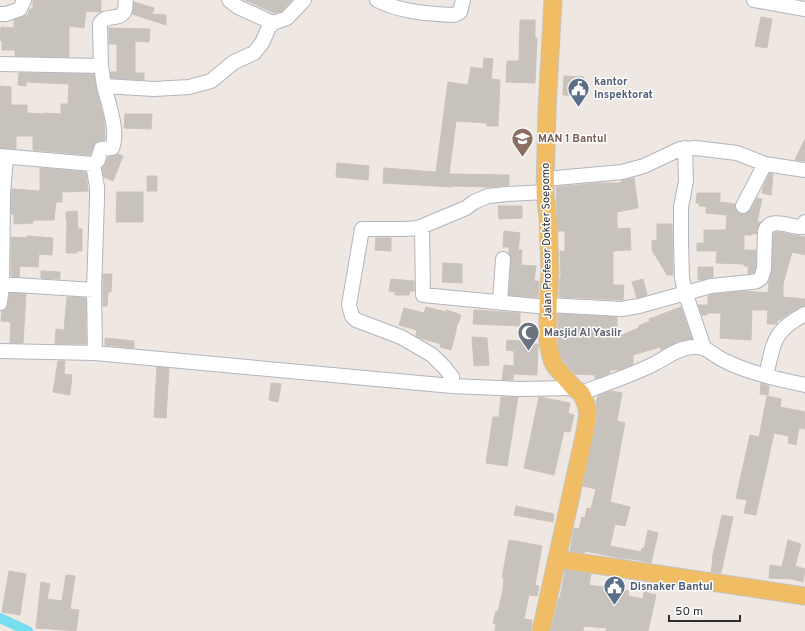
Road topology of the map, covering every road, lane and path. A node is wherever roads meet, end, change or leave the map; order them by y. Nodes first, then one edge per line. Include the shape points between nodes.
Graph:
1 (24, 0) edge
2 (126, 0) edge
3 (229, 0) edge
4 (304, 0) edge
5 (378, 0) edge
6 (463, 0) edge
7 (553, 0) edge
8 (754, 0) edge
9 (805, 9) edge
10 (0, 14) edge
11 (273, 23) junction
12 (0, 64) edge
13 (101, 66) junction
14 (104, 86) junction
15 (685, 148) junction
16 (3, 156) edge
17 (93, 164) junction
18 (765, 164) junction
19 (805, 170) edge
20 (545, 186) junction
21 (743, 206) dead end
22 (805, 222) edge
23 (422, 226) junction
24 (503, 259) dead end
25 (1, 284) edge
26 (94, 290) junction
27 (685, 292) junction
28 (500, 302) junction
29 (0, 303) edge
30 (548, 306) junction
31 (805, 314) edge
32 (704, 348) junction
33 (0, 351) edge
34 (95, 353) junction
35 (766, 376) junction
36 (805, 385) edge
37 (452, 386) junction
38 (577, 390) junction
39 (557, 559) junction
40 (805, 596) edge
41 (541, 631) edge

1 - 10 street via 20,9
2 - 13 street via 125,10 121,15 106,18 100,24
3 - 11 street via 238,7
4 - 11 street via 287,18
5 - 6 street via 404,10 454,15 460,12
7 - 20 main road, Jalan Profesor Dokter Soepomo
8 - 9 street
11 - 14 street via 254,53 234,62 211,81 189,87
12 - 13 street
13 - 14 street
14 - 17 street via 112,119 114,143 112,148 101,149 98,160
15 - 18 street via 737,153
15 - 20 street via 644,166 622,172
15 - 27 street via 686,181 681,207 681,241
16 - 17 street
16 - 25 street
17 - 26 street via 98,199
18 - 19 street
18 - 21 street
20 - 23 street via 488,196
20 - 30 main road, Jalan Profesor Dokter Soepomo via 550,271
22 - 27 street via 800,227 774,223 768,226 765,231 764,269 760,280
23 - 28 street via 423,295
23 - 37 street via 404,229 362,229 349,305 356,320 401,337 432,355 452,377
24 - 28 street
25 - 26 street
25 - 29 street
26 - 34 street
27 - 30 street via 621,309
27 - 32 street
28 - 30 street
30 - 38 main road, Jalan Profesor Dokter Soepomo via 548,344 552,360 558,371
31 - 35 street via 785,326 779,333
32 - 35 street via 722,360
32 - 38 street via 682,350 630,374
33 - 34 street
34 - 37 street
35 - 36 street
37 - 38 street
38 - 39 main road, Jalan Profesor Dokter Soepomo via 586,404 588,413
39 - 40 main road
39 - 41 main road, Jalan Profesor Dokter Soepomo

